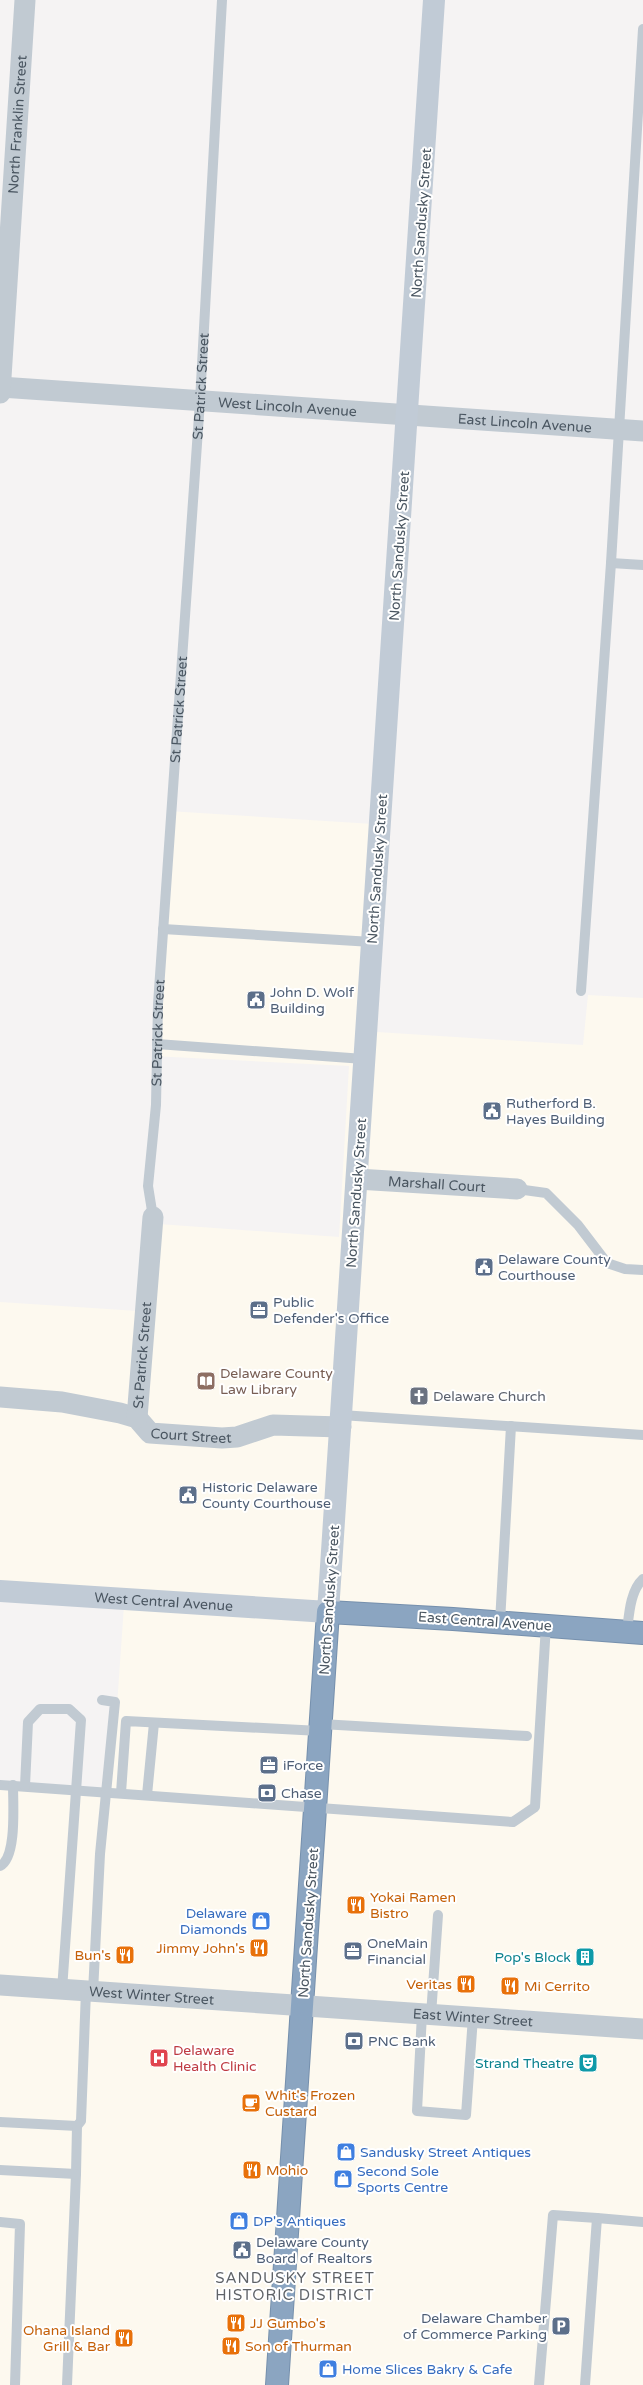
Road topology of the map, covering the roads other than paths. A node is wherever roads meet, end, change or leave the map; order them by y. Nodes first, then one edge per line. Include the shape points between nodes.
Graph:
1 (25, 0) edge
2 (222, 0) edge
3 (434, 0) edge
4 (643, 29) edge
5 (5, 231) edge
6 (0, 388) edge
7 (0, 393) edge
8 (200, 401) junction
9 (407, 416) junction
10 (620, 429) junction
11 (643, 431) edge
12 (611, 563) junction
13 (643, 565) edge
14 (164, 929) junction
15 (372, 942) junction
16 (581, 991) dead end
17 (157, 1044) junction
18 (364, 1059) junction
19 (357, 1179) junction
20 (517, 1189) joint
21 (153, 1217) joint
22 (643, 1270) edge
23 (0, 1397) edge
24 (137, 1418) junction
25 (341, 1421) junction
26 (511, 1426) junction
27 (643, 1435) edge
28 (643, 1579) edge
29 (0, 1591) edge
30 (328, 1612) junction
31 (500, 1622) junction
32 (546, 1625) junction
33 (635, 1632) edge
34 (102, 1700) dead end
35 (154, 1723) junction
36 (320, 1728) junction
37 (527, 1736) dead end
38 (0, 1785) edge
39 (13, 1785) junction
40 (25, 1786) junction
41 (75, 1789) junction
42 (106, 1791) junction
43 (121, 1793) junction
44 (147, 1795) junction
45 (315, 1809) junction
46 (0, 1866) edge
47 (438, 1915) dead end
48 (0, 1985) edge
49 (62, 1990) junction
50 (90, 1991) junction
51 (303, 2006) junction
52 (426, 2014) junction
53 (473, 2017) junction
54 (643, 2029) edge
55 (0, 2122) edge
56 (77, 2126) junction
57 (0, 2170) edge
58 (76, 2174) junction
59 (597, 2218) junction
60 (0, 2222) edge
61 (643, 2222) edge
62 (15, 2385) edge
63 (67, 2385) edge
64 (277, 2385) edge
65 (539, 2385) edge
66 (585, 2385) edge

1 - 5 street, North Franklin Street
2 - 8 lane, St Patrick Street
3 - 9 street, North Sandusky Street
4 - 10 lane
5 - 6 street, North Franklin Street
6 - 7 street, North Franklin Street
6 - 8 street, West Lincoln Avenue
8 - 9 street, West Lincoln Avenue
8 - 14 lane, St Patrick Street
9 - 10 street, East Lincoln Avenue
9 - 15 street, North Sandusky Street
10 - 11 street, East Lincoln Avenue
10 - 12 lane
12 - 13 lane
12 - 16 lane
14 - 15 lane
14 - 17 lane, St Patrick Street
15 - 18 street, North Sandusky Street
17 - 18 lane
17 - 21 lane, St Patrick Street via 156,1105 148,1186
18 - 19 street, North Sandusky Street
19 - 20 street, Marshall Court
19 - 25 street, North Sandusky Street
20 - 22 lane via 546,1193 578,1225 607,1263 626,1269
21 - 24 street, St Patrick Street
23 - 24 street, Court Street via 62,1402
24 - 25 street, Court Street via 150,1433 222,1438 237,1437 273,1425
25 - 26 lane
25 - 30 street, North Sandusky Street
26 - 27 lane
26 - 31 lane
28 - 33 lane via 638,1584 631,1603
29 - 30 street, West Central Avenue
30 - 31 highway, East Central Avenue
30 - 36 highway, North Sandusky Street
31 - 32 highway, East Central Avenue
32 - 33 highway, East Central Avenue
32 - 45 lane via 535,1808 513,1822
34 - 42 lane via 115,1702
35 - 36 lane
35 - 43 lane via 126,1721
35 - 44 lane
36 - 37 lane
36 - 45 highway, North Sandusky Street
38 - 39 lane
39 - 40 lane
39 - 46 lane via 11,1852 5,1864
40 - 41 lane
40 - 41 lane via 28,1722 40,1709 69,1710 81,1720
41 - 42 lane
41 - 49 lane
42 - 43 lane
42 - 50 lane
43 - 44 lane
44 - 45 lane
45 - 51 highway, North Sandusky Street
47 - 52 lane
48 - 49 street, West Winter Street
49 - 50 street, West Winter Street
50 - 51 street, West Winter Street
50 - 56 lane via 81,2121
51 - 52 street, East Winter Street
51 - 64 highway, North Sandusky Street
52 - 53 street, East Winter Street
52 - 53 lane via 417,2112 466,2115
53 - 54 street, East Winter Street
55 - 56 lane
56 - 58 lane
57 - 58 lane
58 - 63 lane
59 - 61 lane
59 - 65 lane via 553,2216
59 - 66 lane
60 - 62 lane via 20,2224

